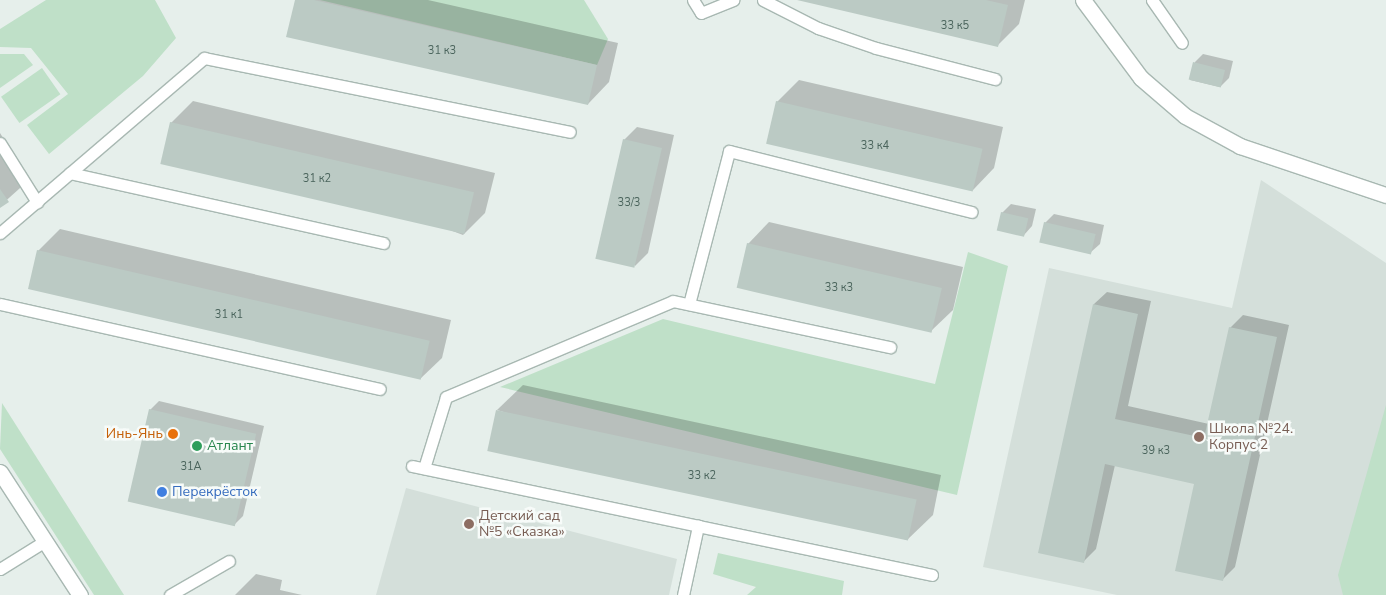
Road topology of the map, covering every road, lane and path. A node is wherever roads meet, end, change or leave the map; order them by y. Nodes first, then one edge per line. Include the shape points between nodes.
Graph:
1 (693, 0) edge
2 (733, 0) edge
3 (763, 0) edge
4 (1083, 0) edge
5 (1152, 0) edge
6 (1182, 43) dead end
7 (995, 79) dead end
8 (570, 132) dead end
9 (0, 143) edge
10 (70, 174) junction
11 (1386, 195) edge
12 (36, 202) junction
13 (971, 212) dead end
14 (0, 233) edge
15 (383, 243) dead end
16 (0, 304) edge
17 (689, 304) junction
18 (890, 346) dead end
19 (380, 389) dead end
20 (412, 466) dead end
21 (424, 468) junction
22 (0, 472) edge
23 (698, 526) junction
24 (45, 541) junction
25 (229, 561) dead end
26 (0, 569) edge
27 (932, 575) dead end
28 (80, 595) edge
29 (170, 595) edge
30 (683, 595) edge

1 - 2 lane via 701,13
3 - 7 lane via 818,28 876,48
4 - 11 street via 1118,50 1172,107 1240,146
5 - 6 lane
8 - 10 lane via 204,58
9 - 12 lane
10 - 12 lane
10 - 15 lane
12 - 14 lane
13 - 17 lane via 729,151
16 - 19 lane
17 - 18 lane
17 - 21 lane via 673,301 446,397
20 - 21 lane
21 - 23 lane
22 - 24 street
23 - 27 lane
23 - 30 lane
24 - 26 lane
24 - 28 street
25 - 29 lane

